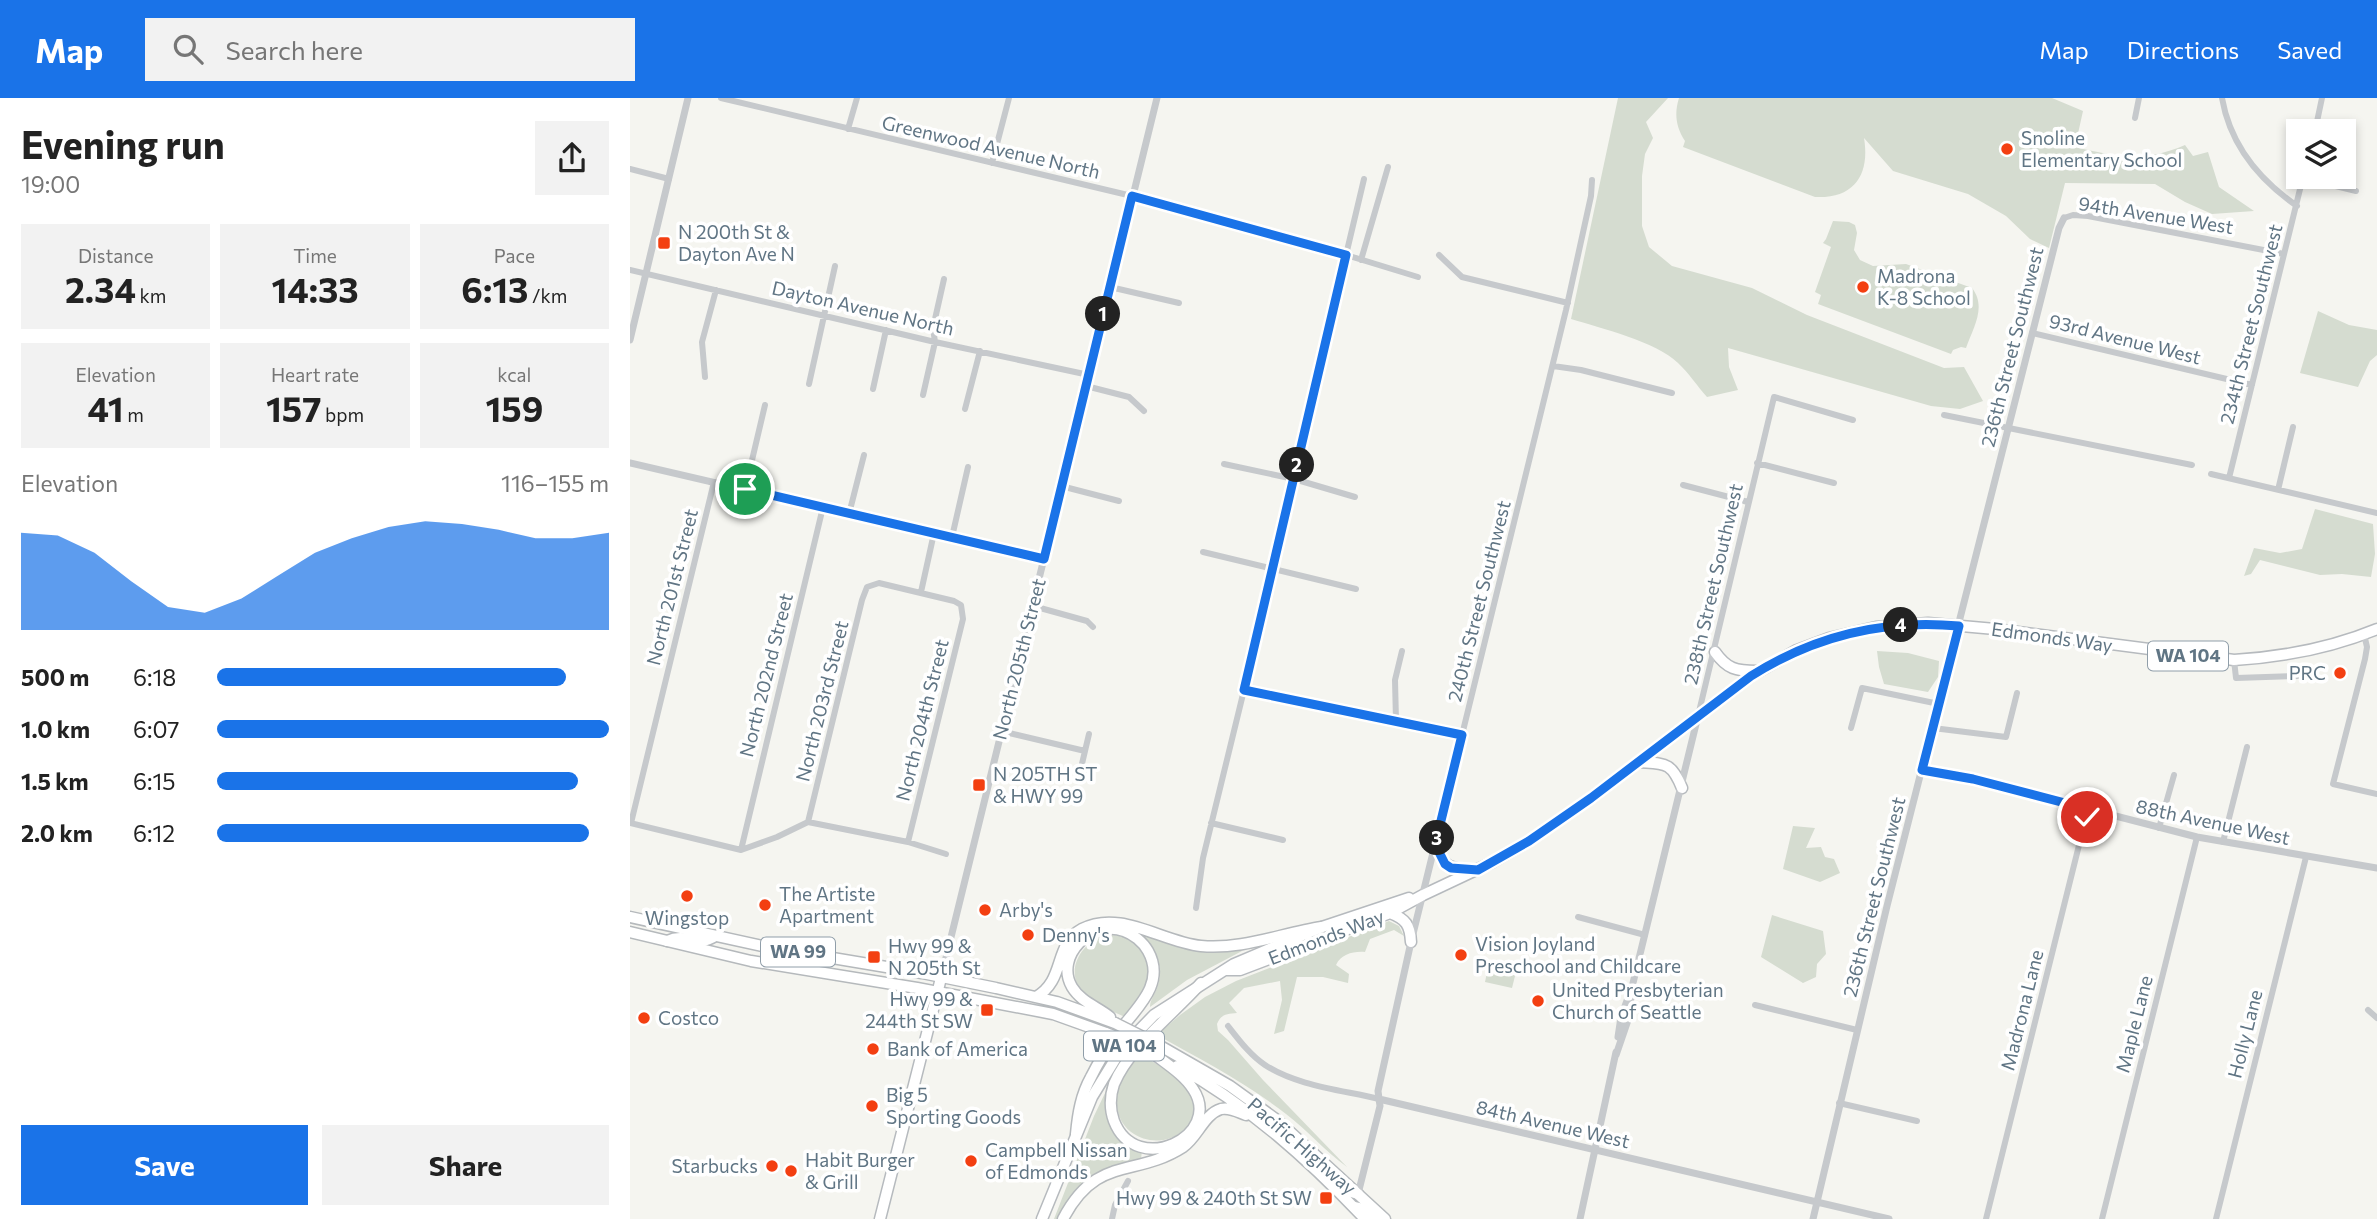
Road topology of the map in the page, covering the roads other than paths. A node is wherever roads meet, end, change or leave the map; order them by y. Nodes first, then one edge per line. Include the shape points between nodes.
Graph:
1 (688, 98) edge
2 (721, 98) edge
3 (857, 98) edge
4 (1009, 98) edge
5 (1157, 98) edge
6 (2139, 98) edge
7 (2222, 98) edge
8 (2322, 98) edge
9 (2135, 118) dead end
10 (2318, 119) edge
11 (848, 129) junction
12 (992, 163) junction
13 (1388, 167) dead end
14 (630, 169) edge
15 (669, 179) junction
16 (1364, 179) dead end
17 (1592, 180) dead end
18 (2301, 189) edge
19 (2348, 189) edge
20 (2356, 191) dead end
21 (1132, 196) junction
22 (2297, 206) junction
23 (2064, 218) joint
24 (2284, 254) junction
25 (1346, 255) junction
26 (1439, 255) dead end
27 (1361, 260) junction
28 (835, 266) dead end
29 (630, 270) edge
30 (646, 274) junction
31 (1418, 277) dead end
32 (944, 279) dead end
33 (1110, 287) junction
34 (716, 290) junction
35 (1179, 303) dead end
36 (1568, 303) junction
37 (825, 316) junction
38 (886, 330) junction
39 (2032, 332) junction
40 (630, 340) edge
41 (935, 342) junction
42 (980, 351) junction
43 (1553, 366) junction
44 (1089, 374) junction
45 (705, 377) dead end
46 (809, 384) dead end
47 (2252, 385) junction
48 (1086, 386) junction
49 (873, 389) dead end
50 (1672, 393) dead end
51 (923, 396) dead end
52 (765, 405) dead end
53 (965, 409) dead end
54 (1144, 411) dead end
55 (1944, 415) dead end
56 (1853, 420) dead end
57 (2294, 427) dead end
58 (2008, 429) junction
59 (864, 455) dead end
60 (630, 463) edge
61 (1757, 463) junction
62 (1224, 464) dead end
63 (2192, 465) dead end
64 (968, 467) dead end
65 (2211, 474) dead end
66 (2229, 478) junction
67 (1294, 479) junction
68 (714, 482) junction
69 (1834, 483) dead end
70 (1683, 485) dead end
71 (1061, 486) junction
72 (745, 489) junction
73 (2278, 490) junction
74 (1355, 497) dead end
75 (1119, 501) dead end
76 (1748, 502) junction
77 (823, 508) junction
78 (2377, 513) edge
79 (849, 514) junction
80 (934, 533) junction
81 (952, 537) junction
82 (1203, 552) dead end
83 (1044, 559) junction
84 (1273, 568) junction
85 (1356, 589) dead end
86 (920, 592) junction
87 (1033, 606) junction
88 (1959, 626) junction
89 (1093, 627) dead end
90 (2377, 629) edge
91 (2364, 634) junction
92 (1402, 651) dead end
93 (1715, 652) junction
94 (2234, 660) junction
95 (1757, 671) junction
96 (2298, 676) dead end
97 (1244, 690) junction
98 (2017, 693) dead end
99 (1939, 704) junction
100 (1698, 716) junction
101 (1396, 721) junction
102 (1851, 728) dead end
103 (1933, 728) junction
104 (1001, 731) junction
105 (1089, 734) dead end
106 (1462, 735) junction
107 (2247, 747) dead end
108 (1085, 751) junction
109 (1638, 762) junction
110 (1081, 768) dead end
111 (1922, 770) junction
112 (2174, 775) dead end
113 (1682, 788) junction
114 (2377, 794) edge
115 (2088, 809) junction
116 (808, 822) junction
117 (630, 823) edge
118 (1211, 823) junction
119 (2159, 828) junction
120 (1437, 837) junction
121 (2197, 837) junction
122 (1283, 840) dead end
123 (908, 842) junction
124 (2223, 842) junction
125 (741, 850) junction
126 (946, 853) dead end
127 (2306, 858) junction
128 (2377, 868) edge
129 (1478, 870) junction
130 (1423, 895) junction
131 (1196, 908) dead end
132 (1390, 913) junction
133 (630, 917) edge
134 (1578, 917) dead end
135 (1322, 927) junction
136 (630, 932) edge
137 (1645, 934) junction
138 (715, 936) junction
139 (667, 941) junction
140 (1411, 943) junction
141 (1225, 970) junction
142 (941, 978) junction
143 (1201, 983) junction
144 (937, 992) junction
145 (1036, 997) junction
146 (1755, 1005) dead end
147 (2368, 1010) dead end
148 (2377, 1018) edge
149 (1115, 1023) junction
150 (1228, 1026) dead end
151 (1857, 1030) junction
152 (1152, 1046) junction
153 (1379, 1099) junction
154 (1839, 1103) junction
155 (1258, 1120) junction
156 (1917, 1121) dead end
157 (1076, 1133) junction
158 (1596, 1149) junction
159 (1309, 1163) junction
160 (1128, 1181) dead end
161 (1358, 1194) junction
162 (1816, 1201) junction
163 (1354, 1207) junction
164 (880, 1219) edge
165 (1042, 1219) edge
166 (1063, 1219) edge
167 (1111, 1219) edge
168 (1351, 1219) edge
169 (1365, 1219) edge
170 (1375, 1219) edge
171 (1385, 1219) edge
172 (1580, 1219) edge
173 (1813, 1219) edge
174 (1889, 1219) edge
175 (1986, 1219) edge
176 (2102, 1219) edge
177 (2216, 1219) edge

1 - 15 street
2 - 11 street, Greenwood Avenue North
3 - 11 street
4 - 12 street
5 - 21 street, North 205th Street
6 - 9 street
7 - 22 street via 2231,131 2255,170
8 - 10 street
11 - 12 street, Greenwood Avenue North
12 - 21 street, Greenwood Avenue North
13 - 27 street
14 - 15 street
15 - 30 street
16 - 25 street
17 - 36 street, 240th Street Southwest
18 - 22 street, 234th Street Southwest
19 - 20 street
21 - 25 street
21 - 33 street, North 205th Street
22 - 24 street, 234th Street Southwest
23 - 24 street, 94th Avenue West via 2097,218
23 - 39 street, 236th Street Southwest
24 - 47 street, 234th Street Southwest
25 - 27 street
25 - 67 street
26 - 36 street via 1462,277
27 - 31 street
28 - 37 street
29 - 30 street, Dayton Avenue North
30 - 34 street, Dayton Avenue North
30 - 40 street
32 - 41 street via 933,328
33 - 35 street
33 - 44 street, North 205th Street
34 - 37 street, Dayton Avenue North
34 - 45 street via 702,342
36 - 43 street, 240th Street Southwest
37 - 38 street, Dayton Avenue North
37 - 46 street
38 - 41 street, Dayton Avenue North
38 - 49 street
39 - 47 street, 93rd Avenue West
39 - 58 street, 236th Street Southwest
41 - 42 street, Dayton Avenue North
41 - 51 street
42 - 44 street, Dayton Avenue North
42 - 53 street
43 - 50 street
43 - 106 street, 240th Street Southwest
44 - 48 street, North 205th Street
47 - 66 street, 234th Street Southwest
48 - 54 street via 1129,397
48 - 71 street, North 205th Street
52 - 72 street
55 - 58 street
56 - 61 street, 238th Street Southwest via 1774,397
57 - 73 street
58 - 63 street
58 - 88 street, 236th Street Southwest
59 - 79 street
60 - 68 street
61 - 69 street
61 - 76 street, 238th Street Southwest
62 - 67 street
64 - 81 street
65 - 66 street
66 - 73 street
67 - 74 street
67 - 84 street
68 - 72 street
68 - 117 street, North 201st Street
70 - 76 street
71 - 75 street
71 - 83 street, North 205th Street
72 - 77 street
73 - 78 street
76 - 93 street, 238th Street Southwest
77 - 79 street
77 - 125 street, North 202nd Street
79 - 80 street
80 - 81 street
80 - 86 street
81 - 83 street
82 - 84 street
83 - 87 street, North 205th Street
84 - 85 street
84 - 97 street
86 - 116 street, North 203rd Street via 879,583 867,587
86 - 123 street, North 204th Street via 961,605 963,618
87 - 89 street via 1087,621
87 - 104 street, North 205th Street
88 - 94 main road, Edmonds Way / WA 104
88 - 95 main road, Edmonds Way / WA 104 via 1876,627 1797,650
88 - 99 street, 236th Street Southwest
90 - 91 main road, Edmonds Way / WA 104
91 - 94 main road, Edmonds Way / WA 104 via 2317,649
91 - 114 street via 2365,659 2333,784
92 - 101 street via 1395,680
93 - 95 main road via 1735,671
93 - 100 street, 238th Street Southwest
94 - 96 street via 2236,678
95 - 100 main road, Edmonds Way / WA 104
97 - 101 street
97 - 118 street
98 - 103 street via 2006,737
99 - 102 street via 1862,688
99 - 103 street, 236th Street Southwest
100 - 109 main road, Edmonds Way / WA 104
100 - 113 street, 238th Street Southwest
101 - 106 street
103 - 111 street, 236th Street Southwest
104 - 108 street
104 - 142 street, North 205th Street
105 - 108 street
106 - 120 street, 240th Street Southwest
107 - 124 street
108 - 110 street
109 - 113 main road via 1674,769
109 - 129 main road, Edmonds Way / WA 104 via 1529,841
111 - 115 street, 88th Avenue West
111 - 151 street, 236th Street Southwest
112 - 119 street
113 - 137 street, 238th Street Southwest
115 - 119 street, 88th Avenue West
115 - 175 street, Madrona Lane
116 - 123 street
116 - 125 street
117 - 125 street
118 - 122 street
118 - 131 street
119 - 121 street, 88th Avenue West
120 - 129 main road via 1445,864
120 - 130 street, 240th Street Southwest
121 - 124 street, 88th Avenue West
121 - 176 street, Maple Lane
123 - 126 street
124 - 127 street, 88th Avenue West
127 - 128 street, 88th Avenue West
127 - 177 street, Holly Lane
129 - 130 main road, Edmonds Way / WA 104
130 - 132 main road, Edmonds Way / WA 104
130 - 135 main road, Edmonds Way / WA 104
130 - 140 street, 240th Street Southwest
132 - 140 main road via 1408,924
132 - 141 main road, Edmonds Way / WA 104 via 1240,970
133 - 138 main road, WA 99
134 - 137 street
135 - 141 main road, Edmonds Way / WA 104
135 - 145 main road via 1222,947 1189,944 1120,923 1096,924 1067,942 1054,980
136 - 139 main road, WA 99
137 - 158 street, 238th Street Southwest
138 - 139 main road via 704,942 679,937
138 - 142 main road, WA 99
139 - 144 main road, WA 99 via 751,961
140 - 153 street, 240th Street Southwest
141 - 143 main road, Edmonds Way / WA 104
142 - 144 main road, North 205th Street
142 - 145 main road, Pacific Highway / WA 99
143 - 152 main road via 1138,1049 1112,1093 1112,1115 1119,1131 1132,1143 1158,1149 1172,1146 1189,1133 1198,1116 1198,1100 1189,1082
143 - 157 main road, Edmonds Way / WA 104 via 1154,1016 1122,1048 1091,1097
144 - 152 main road, Pacific Highway / WA 99, bridge via 1053,1014
144 - 164 main road, North 205th Street
145 - 149 main road, Pacific Highway / WA 99
146 - 151 street
147 - 148 street
149 - 152 main road, Pacific Highway / WA 99, bridge
149 - 157 main road via 1080,997 1067,970 1080,942 1101,930 1123,931 1140,941 1150,956 1154,975 1147,995 1091,1076 1080,1100
150 - 153 street, 84th Avenue West via 1244,1047 1277,1072
151 - 154 street, 236th Street Southwest
152 - 155 main road, Pacific Highway / WA 99
152 - 161 main road, Pacific Highway / WA 99 via 1230,1086 1277,1120
153 - 158 street, 84th Avenue West
153 - 161 street, 240th Street Southwest
154 - 156 street
154 - 162 street, 236th Street Southwest
155 - 159 main road, Pacific Highway / WA 99
155 - 166 main road via 1219,1110 1174,1153 1099,1177 1079,1194
157 - 165 main road, Edmonds Way / WA 104
158 - 162 street, 84th Avenue West
158 - 172 street, 238th Street Southwest
159 - 161 main road via 1317,1164 1345,1190
159 - 163 main road, Pacific Highway / WA 99
160 - 167 street
161 - 171 main road, Pacific Highway / WA 99
162 - 173 street, 236th Street Southwest
162 - 174 street, 84th Avenue West
163 - 168 street
163 - 169 main road, Pacific Highway / WA 99
163 - 170 main road

